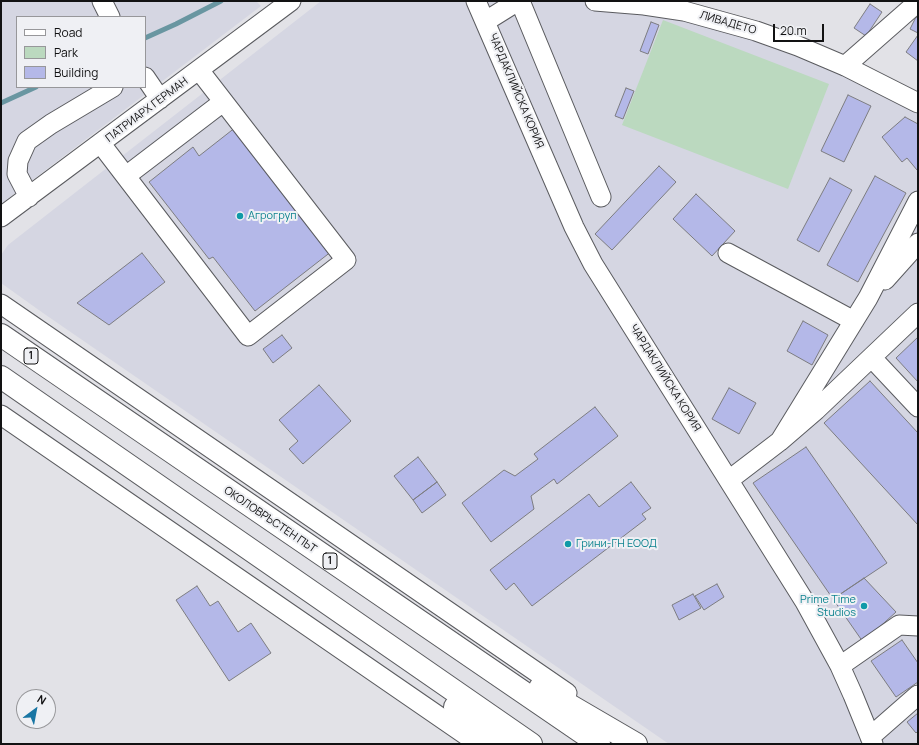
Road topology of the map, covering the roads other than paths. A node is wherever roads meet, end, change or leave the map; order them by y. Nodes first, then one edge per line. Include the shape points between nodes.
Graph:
1 (102, 1) edge
2 (291, 1) edge
3 (476, 1) edge
4 (519, 1) edge
5 (595, 1) edge
6 (918, 2) edge
7 (110, 16) edge
8 (486, 21) junction
9 (845, 66) junction
10 (199, 70) junction
11 (146, 78) edge
12 (111, 88) edge
13 (160, 99) junction
14 (223, 102) junction
15 (918, 103) edge
16 (101, 144) junction
17 (126, 176) junction
18 (601, 196) dead end
19 (29, 197) junction
20 (918, 201) edge
21 (1, 217) edge
22 (918, 244) edge
23 (728, 253) dead end
24 (868, 298) junction
25 (1, 304) edge
26 (918, 314) edge
27 (854, 321) junction
28 (1, 335) edge
29 (872, 358) junction
30 (1, 377) edge
31 (918, 407) edge
32 (1, 415) edge
33 (780, 441) junction
34 (729, 480) junction
35 (369, 588) junction
36 (356, 624) junction
37 (918, 626) edge
38 (840, 666) junction
39 (918, 696) edge
40 (872, 740) edge
41 (478, 744) edge
42 (499, 744) edge
43 (531, 744) edge
44 (599, 744) edge
45 (636, 744) edge
46 (641, 744) edge

1 - 7 street
2 - 10 street, ПАТРИАРХ ГЕРМАН
3 - 8 street, ЧАРДАКЛИЙСКА КОРИЯ
4 - 8 street
4 - 18 street
5 - 9 street, ЛИВАДЕТО via 644,4 684,11 756,31
6 - 9 street
8 - 34 street, ЧАРДАКЛИЙСКА КОРИЯ via 574,226 593,264
9 - 15 street, ЛИВАДЕТО
10 - 13 street, ПАТРИАРХ ГЕРМАН
10 - 14 street
11 - 13 street
12 - 19 street via 27,141 18,161 17,174
13 - 16 street, ПАТРИАРХ ГЕРМАН
14 - 17 street
14 - 17 street via 346,260 248,336
16 - 17 street
16 - 19 street, ПАТРИАРХ ГЕРМАН
19 - 21 street, ПАТРИАРХ ГЕРМАН
20 - 24 street
22 - 24 street
23 - 27 street
24 - 27 street
25 - 46 street
26 - 29 street
27 - 33 street
28 - 35 highway, ОКОЛОВРЪСТЕН ПЪТ / 1
29 - 31 street
29 - 33 street
30 - 36 highway
32 - 41 street
33 - 34 street
34 - 38 street, ЧАРДАКЛИЙСКА КОРИЯ via 805,602
35 - 44 highway, ОКОЛОВРЪСТЕН ПЪТ / 1
35 - 45 highway
36 - 42 highway
36 - 43 highway
37 - 38 street via 899,625
38 - 40 street, ЧАРДАКЛИЙСКА КОРИЯ
39 - 40 street

